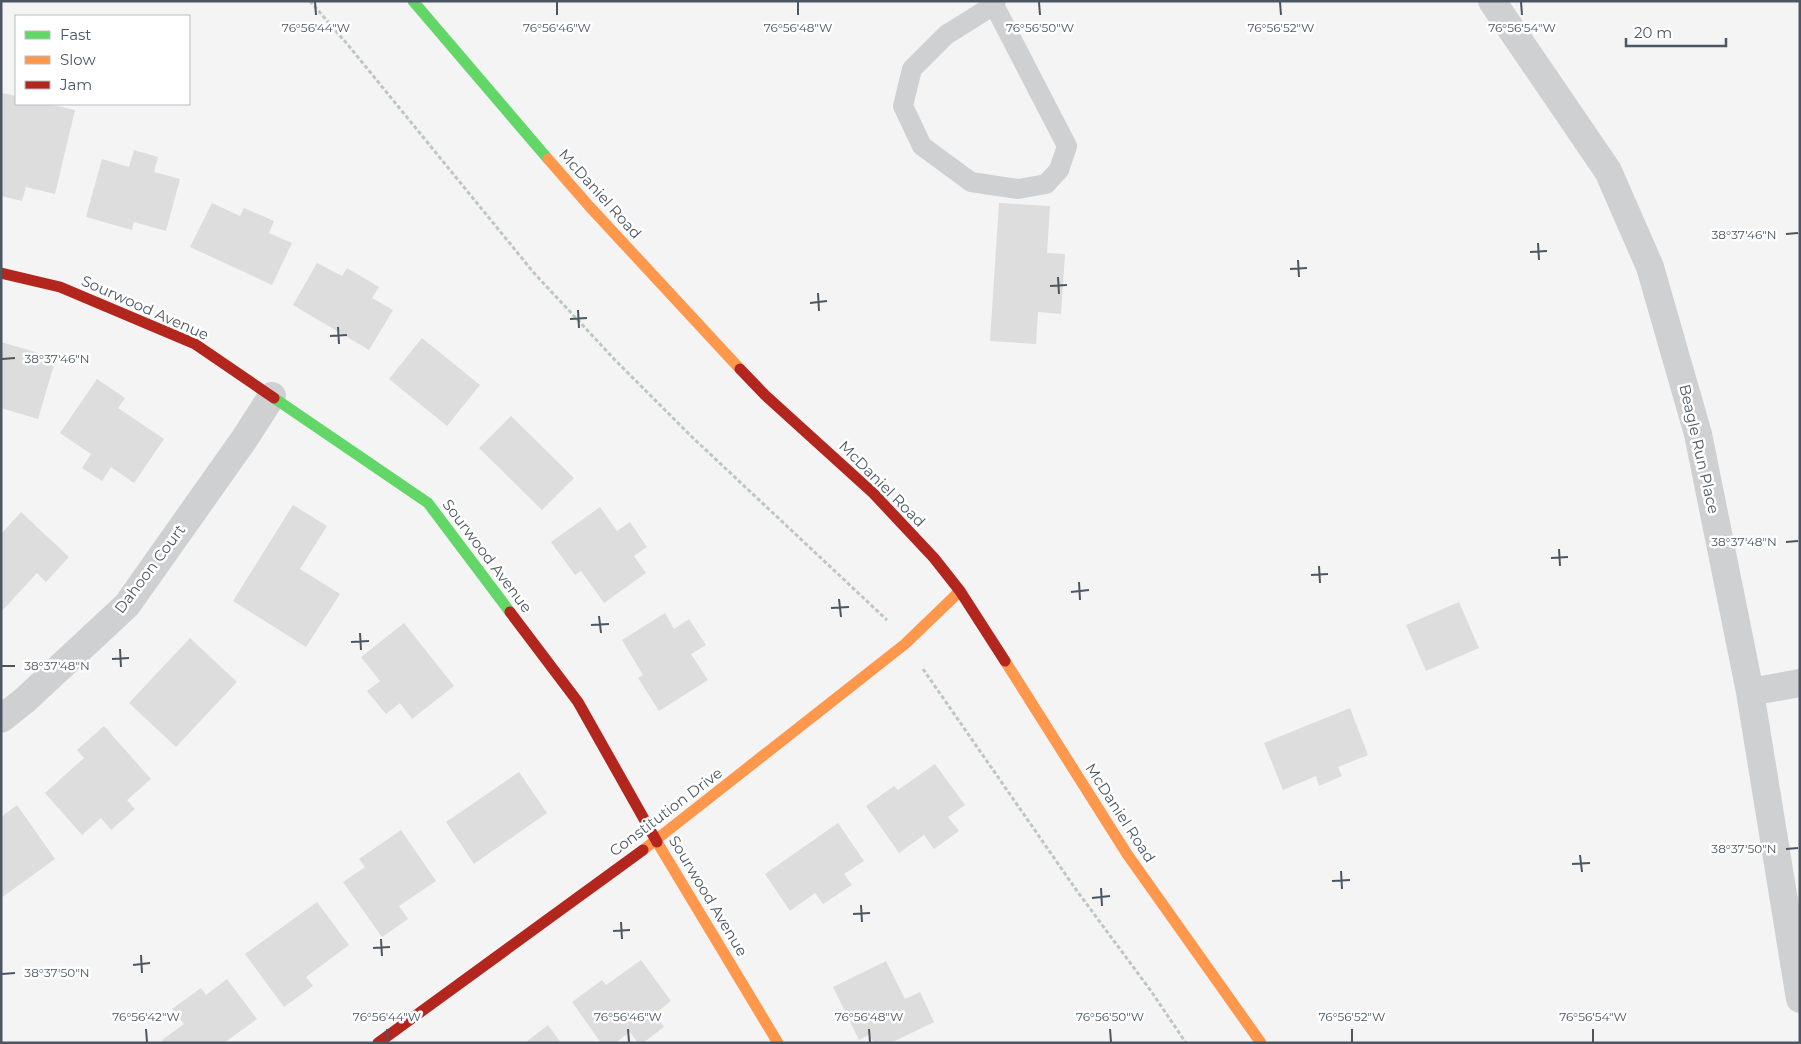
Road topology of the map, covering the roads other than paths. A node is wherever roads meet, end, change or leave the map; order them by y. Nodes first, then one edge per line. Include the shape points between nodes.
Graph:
1 (413, 1) edge
2 (1492, 1) edge
3 (995, 3) edge
4 (1, 273) edge
5 (272, 396) junction
6 (960, 591) junction
7 (1800, 683) edge
8 (1750, 692) junction
9 (1, 718) edge
10 (656, 840) junction
11 (1800, 999) edge
12 (378, 1043) edge
13 (778, 1043) edge
14 (1260, 1043) edge

1 - 6 street, McDaniel Road via 589,206 765,394 873,493
2 - 8 street, Beagle Run Place via 1608,171 1650,267 1698,434
3 - 3 lane via 946,35 912,69 903,106 922,146 971,182 1018,189 1046,184 1059,170 1067,146
4 - 5 street, Sourwood Avenue via 60,287 195,344
5 - 9 street, Dahoon Court via 126,605 25,700
5 - 10 street, Sourwood Avenue via 428,503 578,702
6 - 10 street, Constitution Drive via 905,644
6 - 14 street, McDaniel Road via 1127,854
7 - 8 street
8 - 11 street, Beagle Run Place
10 - 12 street, Constitution Drive
10 - 13 street, Sourwood Avenue

